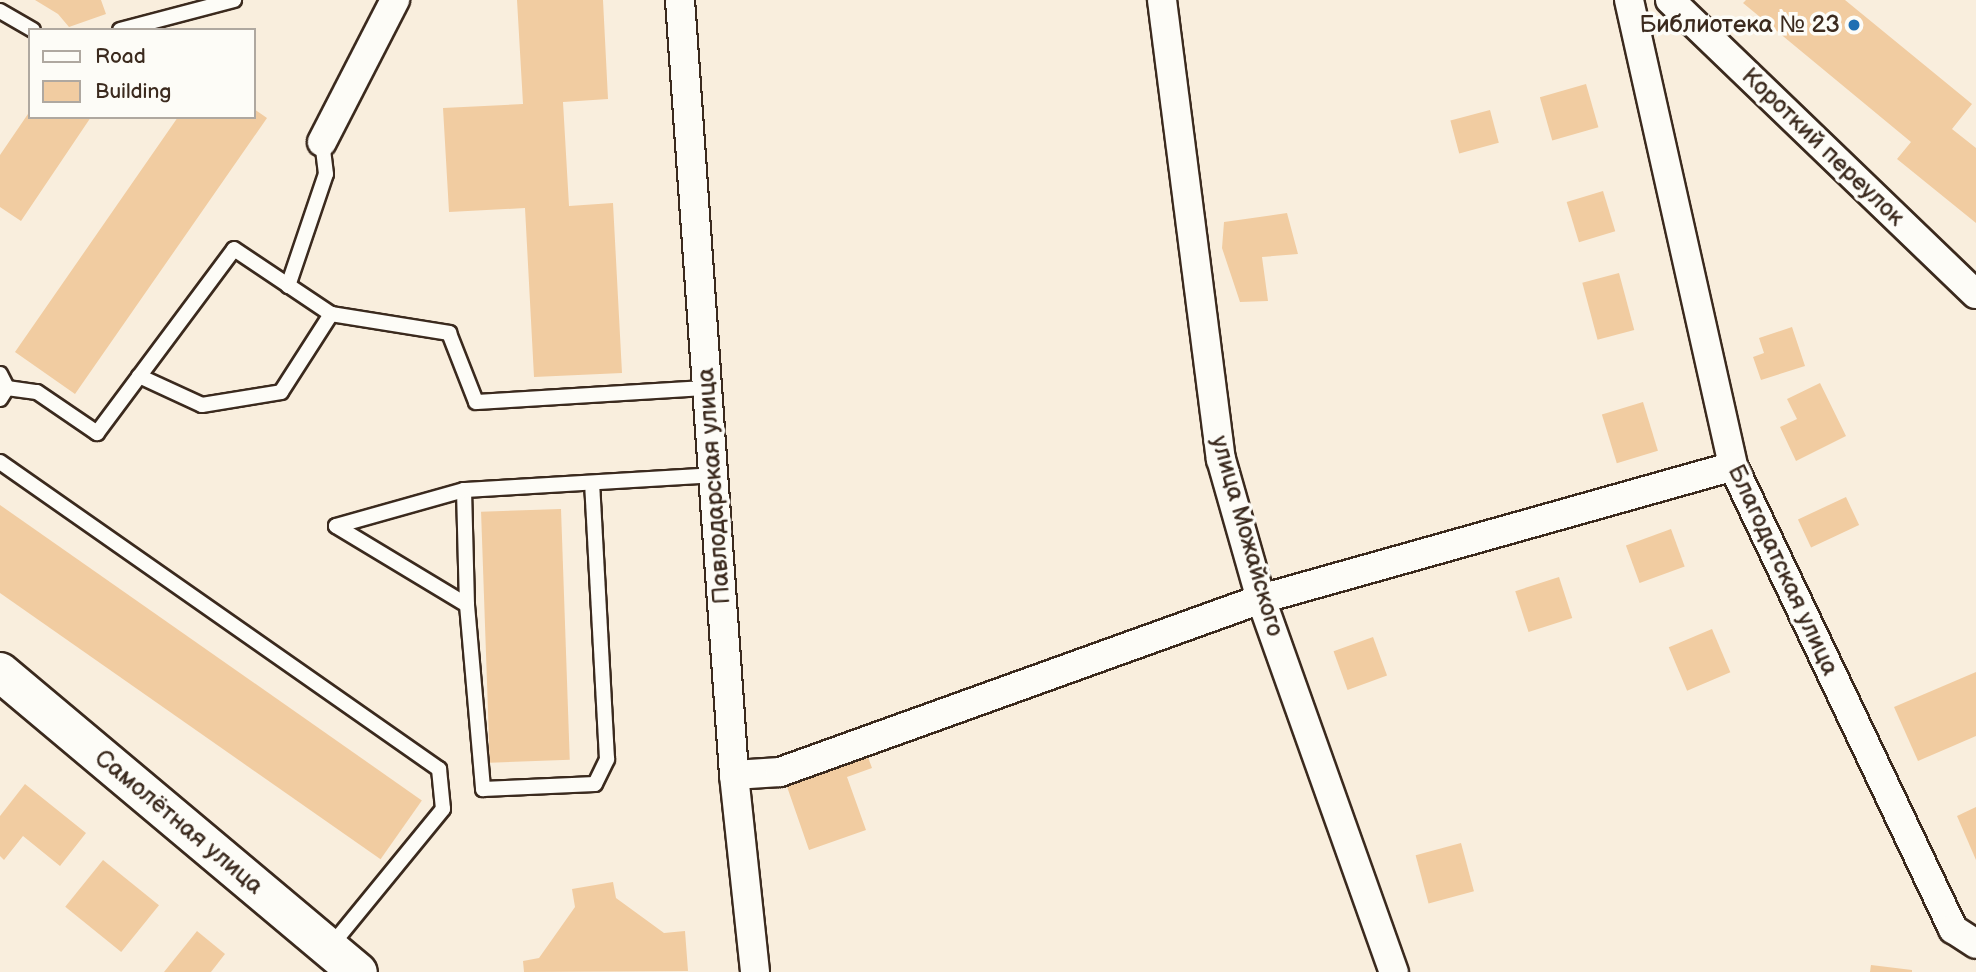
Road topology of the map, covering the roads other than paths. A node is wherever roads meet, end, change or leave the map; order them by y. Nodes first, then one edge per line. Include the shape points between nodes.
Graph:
1 (234, 0) edge
2 (395, 0) edge
3 (680, 0) edge
4 (1162, 0) edge
5 (1629, 0) edge
6 (1670, 0) edge
7 (0, 11) edge
8 (30, 28) edge
9 (128, 28) edge
10 (322, 142) joint
11 (288, 286) junction
12 (1976, 294) edge
13 (331, 314) junction
14 (0, 374) edge
15 (139, 376) junction
16 (706, 388) junction
17 (4, 393) edge
18 (0, 462) edge
19 (1733, 466) junction
20 (713, 475) junction
21 (592, 483) junction
22 (464, 490) junction
23 (1261, 599) junction
24 (467, 605) junction
25 (0, 672) edge
26 (734, 775) junction
27 (1976, 944) edge
28 (344, 960) edge
29 (755, 972) edge
30 (1394, 972) edge

1 - 9 lane
2 - 10 street
3 - 16 street, Павлодарская улица
4 - 23 street, улица Можайского via 1221,458
5 - 19 street, Благодатская улица
6 - 12 street, Короткий переулок
7 - 8 lane
10 - 11 lane via 326,174
11 - 13 lane
11 - 15 lane via 234,249
13 - 15 lane via 281,392 201,405
13 - 16 lane via 449,333 476,402
14 - 17 lane
15 - 17 lane via 97,433 37,392
16 - 20 street, Павлодарская улица
18 - 28 lane via 439,769 443,809
19 - 23 street
19 - 27 street, Благодатская улица via 1953,929
20 - 21 lane
20 - 26 street, Павлодарская улица
21 - 22 lane
21 - 24 lane via 607,758 595,784 482,789
22 - 24 lane
22 - 24 lane via 336,526
23 - 26 street via 780,772
23 - 30 street, улица Можайского
25 - 28 main road, Самолётная улица
26 - 29 street, Павлодарская улица

